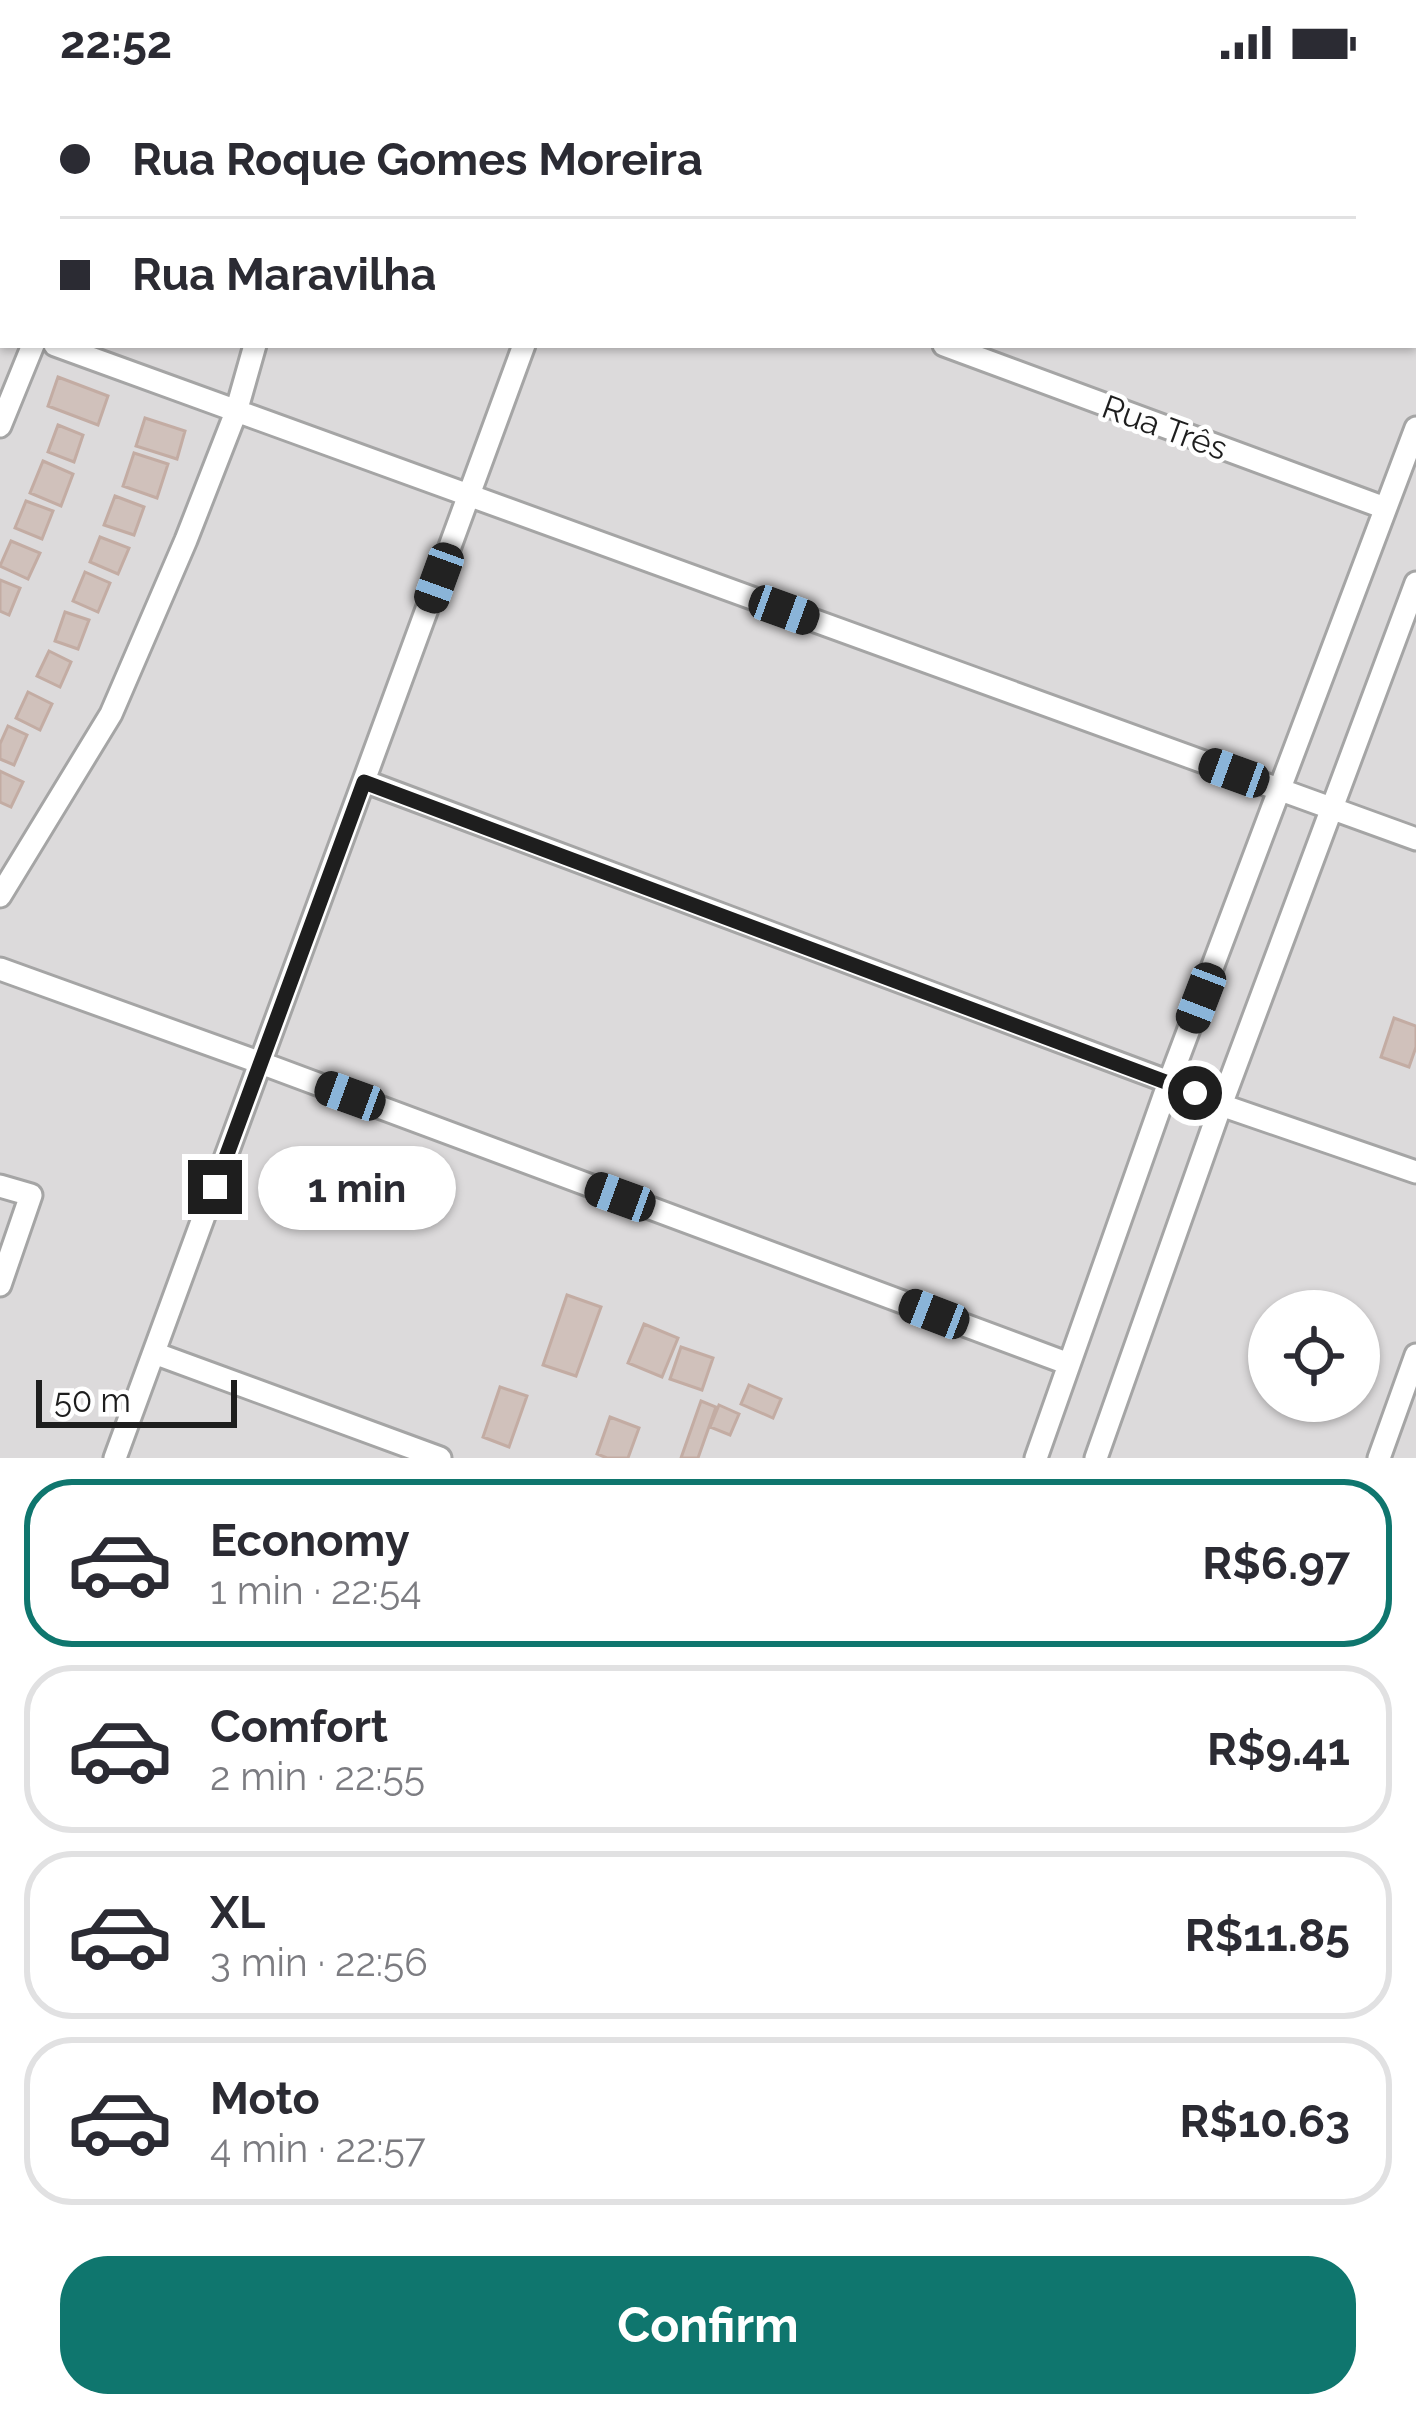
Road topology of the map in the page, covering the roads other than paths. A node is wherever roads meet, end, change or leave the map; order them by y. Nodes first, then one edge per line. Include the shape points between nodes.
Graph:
1 (32, 348) edge
2 (64, 348) edge
3 (254, 348) edge
4 (523, 348) edge
5 (952, 348) edge
6 (236, 412) junction
7 (0, 426) edge
8 (1416, 428) edge
9 (468, 496) junction
10 (1385, 508) junction
11 (1416, 583) edge
12 (364, 782) junction
13 (1280, 789) junction
14 (1334, 809) junction
15 (1416, 839) edge
16 (0, 896) edge
17 (0, 969) edge
18 (261, 1063) junction
19 (1169, 1082) junction
20 (1221, 1105) junction
21 (1416, 1172) edge
22 (0, 1186) edge
23 (0, 1285) edge
24 (154, 1353) junction
25 (1416, 1355) edge
26 (1070, 1364) junction
27 (115, 1458) edge
28 (440, 1458) edge
29 (1036, 1458) edge
30 (1096, 1458) edge
31 (1379, 1458) edge

1 - 7 street
2 - 6 street
3 - 6 street
4 - 9 street
5 - 10 street, Rua Três
6 - 9 street
6 - 16 street via 111,714
8 - 10 street
9 - 12 street
9 - 13 street
10 - 13 street
11 - 14 street
12 - 18 street
12 - 19 street
13 - 14 street
13 - 19 street
14 - 15 street
14 - 20 street
17 - 18 street
18 - 24 street
18 - 26 street
19 - 20 street
19 - 26 street
20 - 21 street
20 - 30 street
22 - 23 street via 31,1195
24 - 27 street
24 - 28 street
25 - 31 street
26 - 29 street

